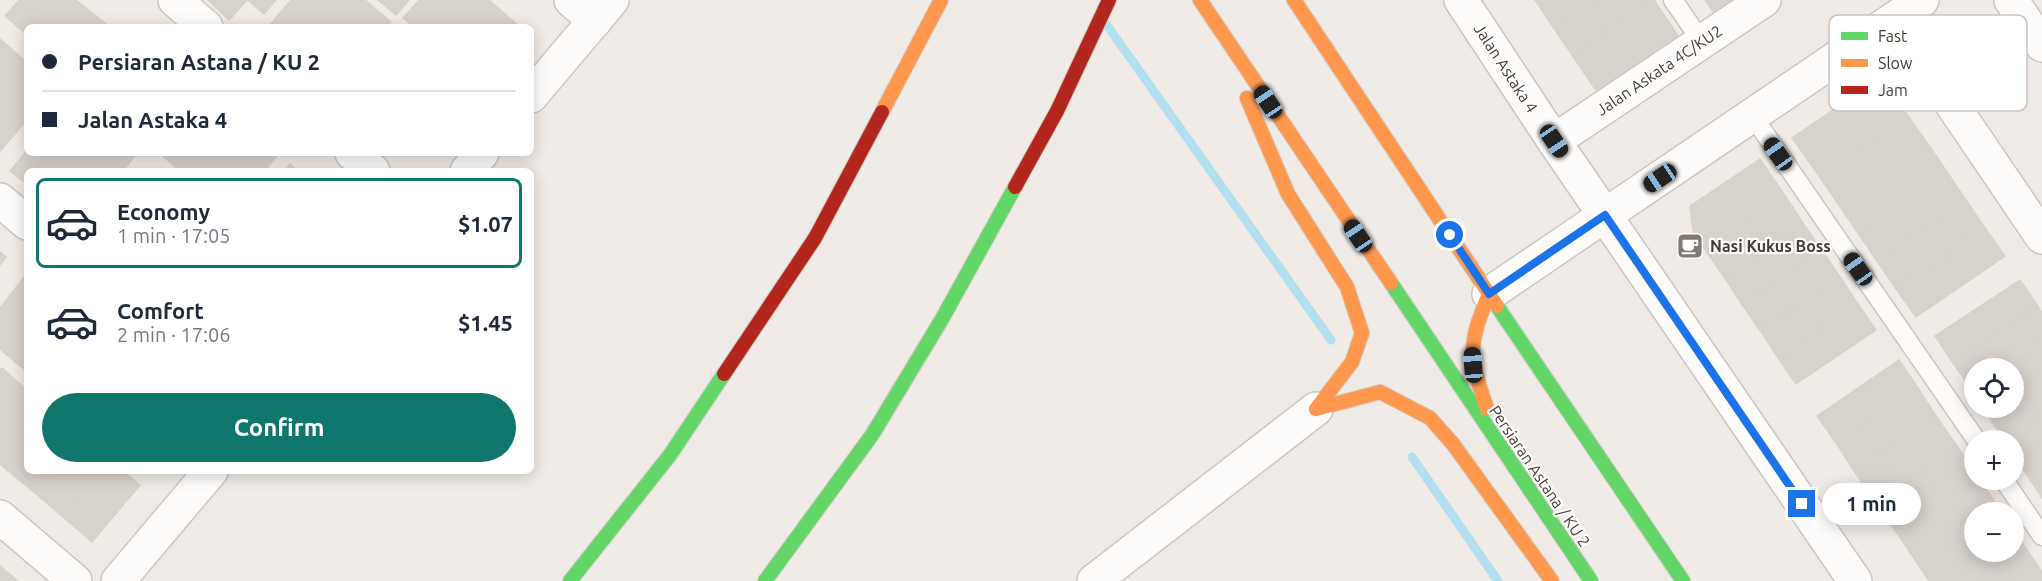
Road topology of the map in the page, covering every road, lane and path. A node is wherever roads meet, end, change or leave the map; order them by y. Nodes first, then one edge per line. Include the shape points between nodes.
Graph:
1 (175, 0) edge
2 (941, 0) edge
3 (1109, 0) edge
4 (1200, 0) edge
5 (1294, 0) edge
6 (1461, 0) edge
7 (1673, 0) edge
8 (1764, 0) edge
9 (1922, 0) edge
10 (2011, 0) edge
11 (592, 7) edge
12 (1900, 15) edge
13 (2021, 15) edge
14 (2027, 23) edge
15 (203, 24) edge
16 (1216, 25) junction
17 (1702, 42) junction
18 (2042, 45) edge
19 (1829, 63) edge
20 (534, 92) edge
21 (1956, 111) edge
22 (1752, 116) junction
23 (1554, 141) junction
24 (356, 156) edge
25 (480, 156) edge
26 (370, 168) edge
27 (470, 168) edge
28 (0, 200) edge
29 (1605, 215) junction
30 (24, 220) edge
31 (2042, 237) edge
32 (1489, 294) junction
33 (1316, 409) junction
34 (1969, 430) edge
35 (1500, 448) junction
36 (208, 474) edge
37 (2011, 490) edge
38 (0, 517) edge
39 (2042, 536) edge
40 (75, 581) edge
41 (118, 581) edge
42 (570, 581) edge
43 (765, 581) edge
44 (1094, 581) edge
45 (1552, 581) edge
46 (1592, 581) edge
47 (1683, 581) edge
48 (1855, 581) edge

1 - 15 street
2 - 42 main road via 815,238 670,455
3 - 43 main road via 1057,111 942,319 872,435
4 - 16 main road, Persiaran Astana / KU 2
5 - 32 main road
6 - 23 street, Jalan Astaka 4
7 - 17 lane
8 - 17 street, Jalan Askata 4C/KU2
9 - 12 street
10 - 13 street
11 - 20 street
14 - 18 street
16 - 33 main road via 1288,194 1347,287 1362,333 1352,362
16 - 35 main road, Persiaran Astana / KU 2
17 - 23 street, Jalan Askata 4C/KU2
19 - 22 street
21 - 31 street
22 - 29 street
22 - 34 lane
23 - 29 street, Jalan Astaka 4
24 - 26 street
25 - 27 street
28 - 30 street
29 - 32 street
29 - 48 street, Jalan Astaka 4
32 - 35 main road via 1472,347 1473,365
32 - 47 main road
33 - 44 street
33 - 45 main road via 1380,392 1430,418
35 - 46 main road, Persiaran Astana / KU 2
36 - 41 street
37 - 39 lane
38 - 40 street

